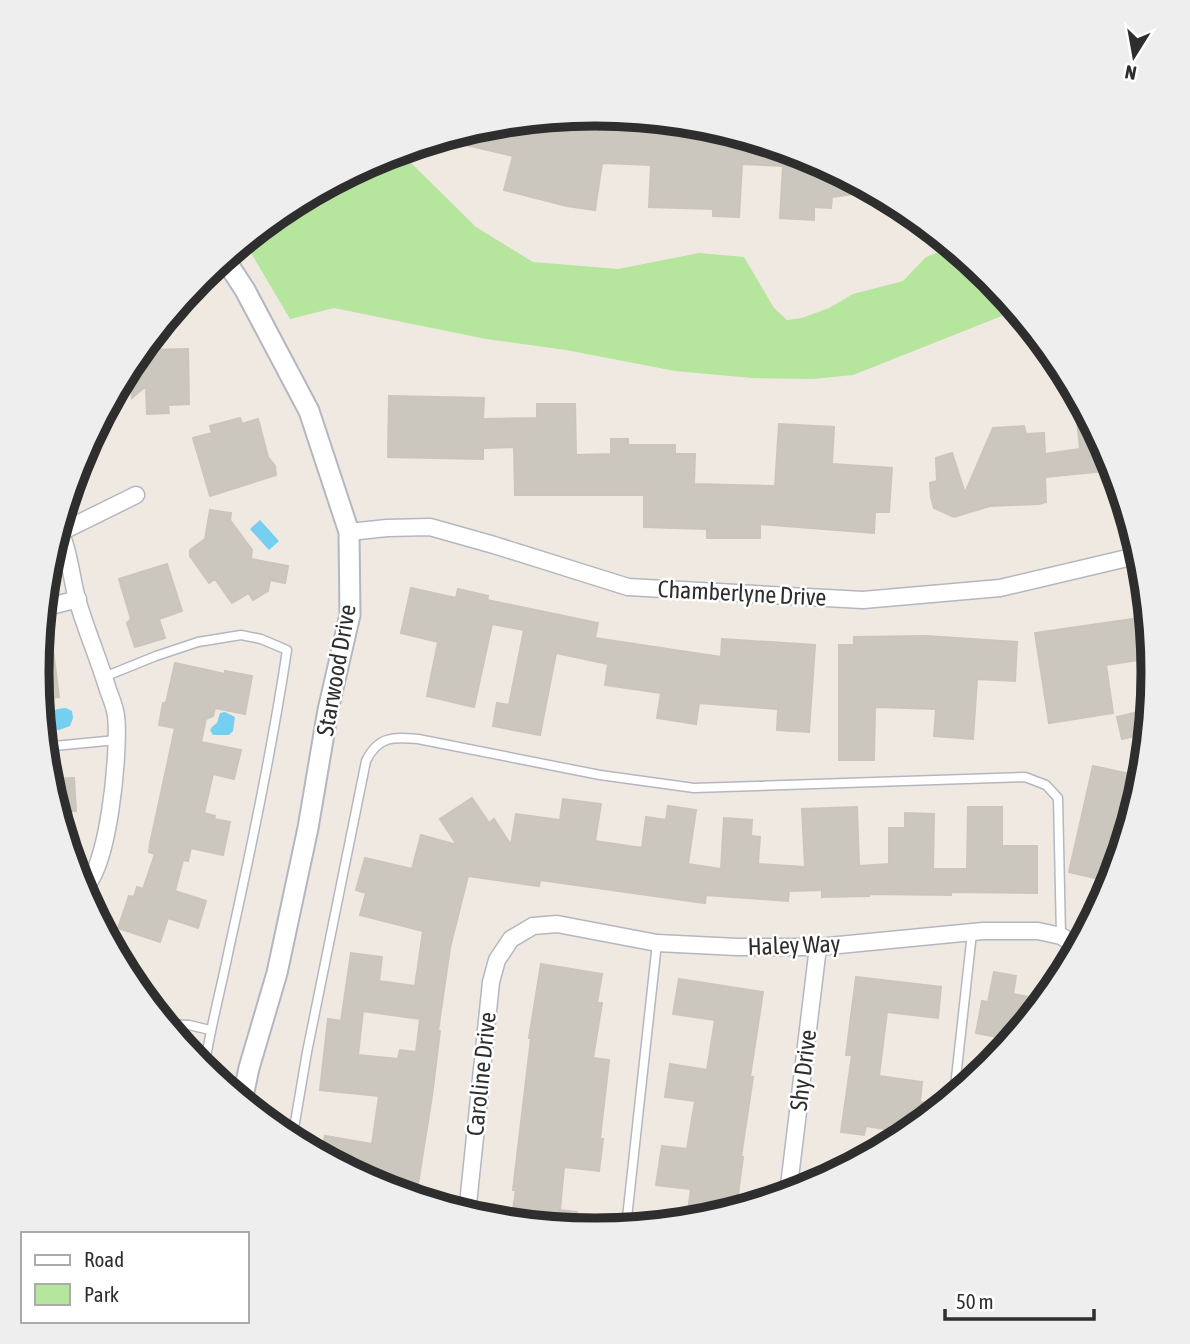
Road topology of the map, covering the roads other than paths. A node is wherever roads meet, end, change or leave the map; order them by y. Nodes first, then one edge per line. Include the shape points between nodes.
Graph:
1 (229, 266) edge
2 (136, 495) dead end
3 (70, 526) edge
4 (349, 532) junction
5 (64, 546) edge
6 (1129, 558) edge
7 (78, 599) junction
8 (54, 605) edge
9 (104, 677) junction
10 (116, 740) junction
11 (54, 746) edge
12 (90, 879) edge
13 (972, 933) junction
14 (1061, 936) junction
15 (511, 939) joint
16 (1070, 942) edge
17 (657, 943) junction
18 (818, 947) junction
19 (178, 1025) edge
20 (210, 1030) junction
21 (206, 1055) edge
22 (955, 1083) edge
23 (244, 1090) edge
24 (294, 1127) edge
25 (789, 1182) edge
26 (468, 1203) edge
27 (627, 1217) edge

1 - 4 street, Starwood Drive via 309,411
2 - 3 street
4 - 6 street, Chamberlyne Drive via 430,527 628,587 863,600 1000,588
4 - 23 street, Starwood Drive via 350,615 277,973
5 - 7 street
7 - 8 street
7 - 9 street
9 - 10 street via 116,715
9 - 20 lane via 198,642 241,635 287,650
10 - 11 lane
10 - 12 street via 107,832
13 - 14 street, Haley Way
13 - 18 street, Haley Way
13 - 22 lane
14 - 16 street, Haley Way
14 - 24 lane via 1058,798 1046,785 1025,777 694,788 395,737 378,743 366,761
15 - 17 street, Haley Way via 533,926 557,924
15 - 26 street, Caroline Drive via 491,982
17 - 18 street, Haley Way
17 - 27 lane
18 - 25 street, Shy Drive
19 - 20 lane
20 - 21 lane

